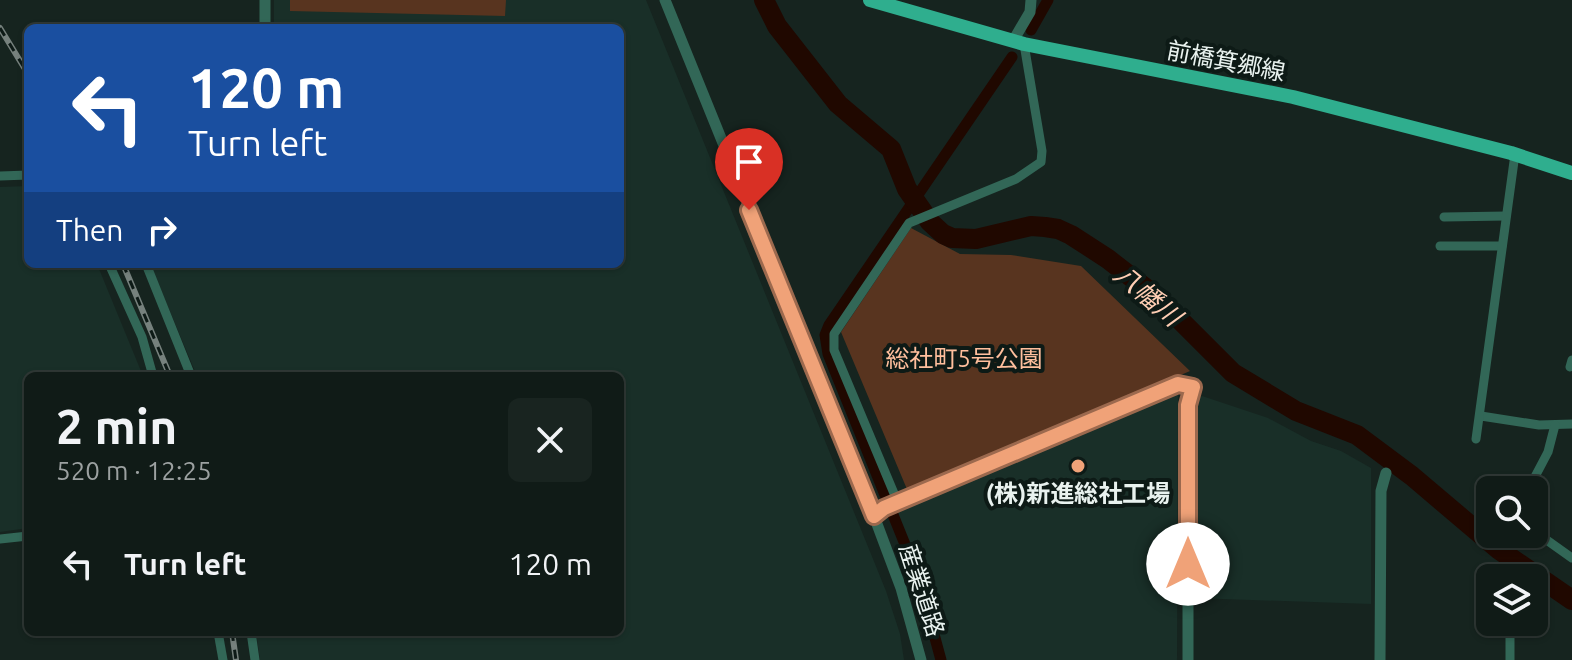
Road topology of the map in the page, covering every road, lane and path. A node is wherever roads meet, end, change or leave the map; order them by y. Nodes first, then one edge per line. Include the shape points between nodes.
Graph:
1 (265, 0) edge
2 (665, 0) edge
3 (870, 0) edge
4 (1031, 0) edge
5 (265, 24) edge
6 (1019, 42) junction
7 (1515, 154) junction
8 (1572, 173) edge
9 (24, 175) edge
10 (0, 176) edge
11 (1506, 216) junction
12 (1444, 217) dead end
13 (1440, 246) dead end
14 (1502, 246) junction
15 (111, 268) edge
16 (148, 268) edge
17 (152, 372) edge
18 (189, 372) edge
19 (1193, 387) joint
20 (1481, 416) junction
21 (1572, 424) edge
22 (1555, 425) junction
23 (1476, 439) dead end
24 (1386, 473) dead end
25 (1535, 476) edge
26 (898, 503) junction
27 (874, 516) junction
28 (24, 536) edge
29 (0, 539) edge
30 (1548, 541) edge
31 (1572, 558) edge
32 (219, 636) edge
33 (252, 636) edge
34 (1510, 636) edge
35 (223, 660) edge
36 (255, 660) edge
37 (921, 660) edge
38 (1188, 660) edge
39 (1380, 660) edge
40 (1510, 660) edge

1 - 5 street
2 - 27 street, 産業道路
3 - 6 main road, 前橋箕郷線
4 - 6 street
6 - 7 main road, 前橋箕郷線 via 1293,97
6 - 26 street via 1041,162 1016,179 905,227 833,340
7 - 8 main road, 前橋箕郷線
7 - 11 street
9 - 10 street
11 - 12 street
11 - 14 street
13 - 14 street
14 - 20 street
15 - 17 street
16 - 18 street
19 - 26 street via 1171,385
19 - 38 street via 1188,405
20 - 22 street
20 - 23 street
21 - 22 street
22 - 25 street
24 - 39 street via 1381,491
26 - 27 street
27 - 37 street, 産業道路
28 - 29 street
30 - 31 street
32 - 35 street
33 - 36 street
34 - 40 street

